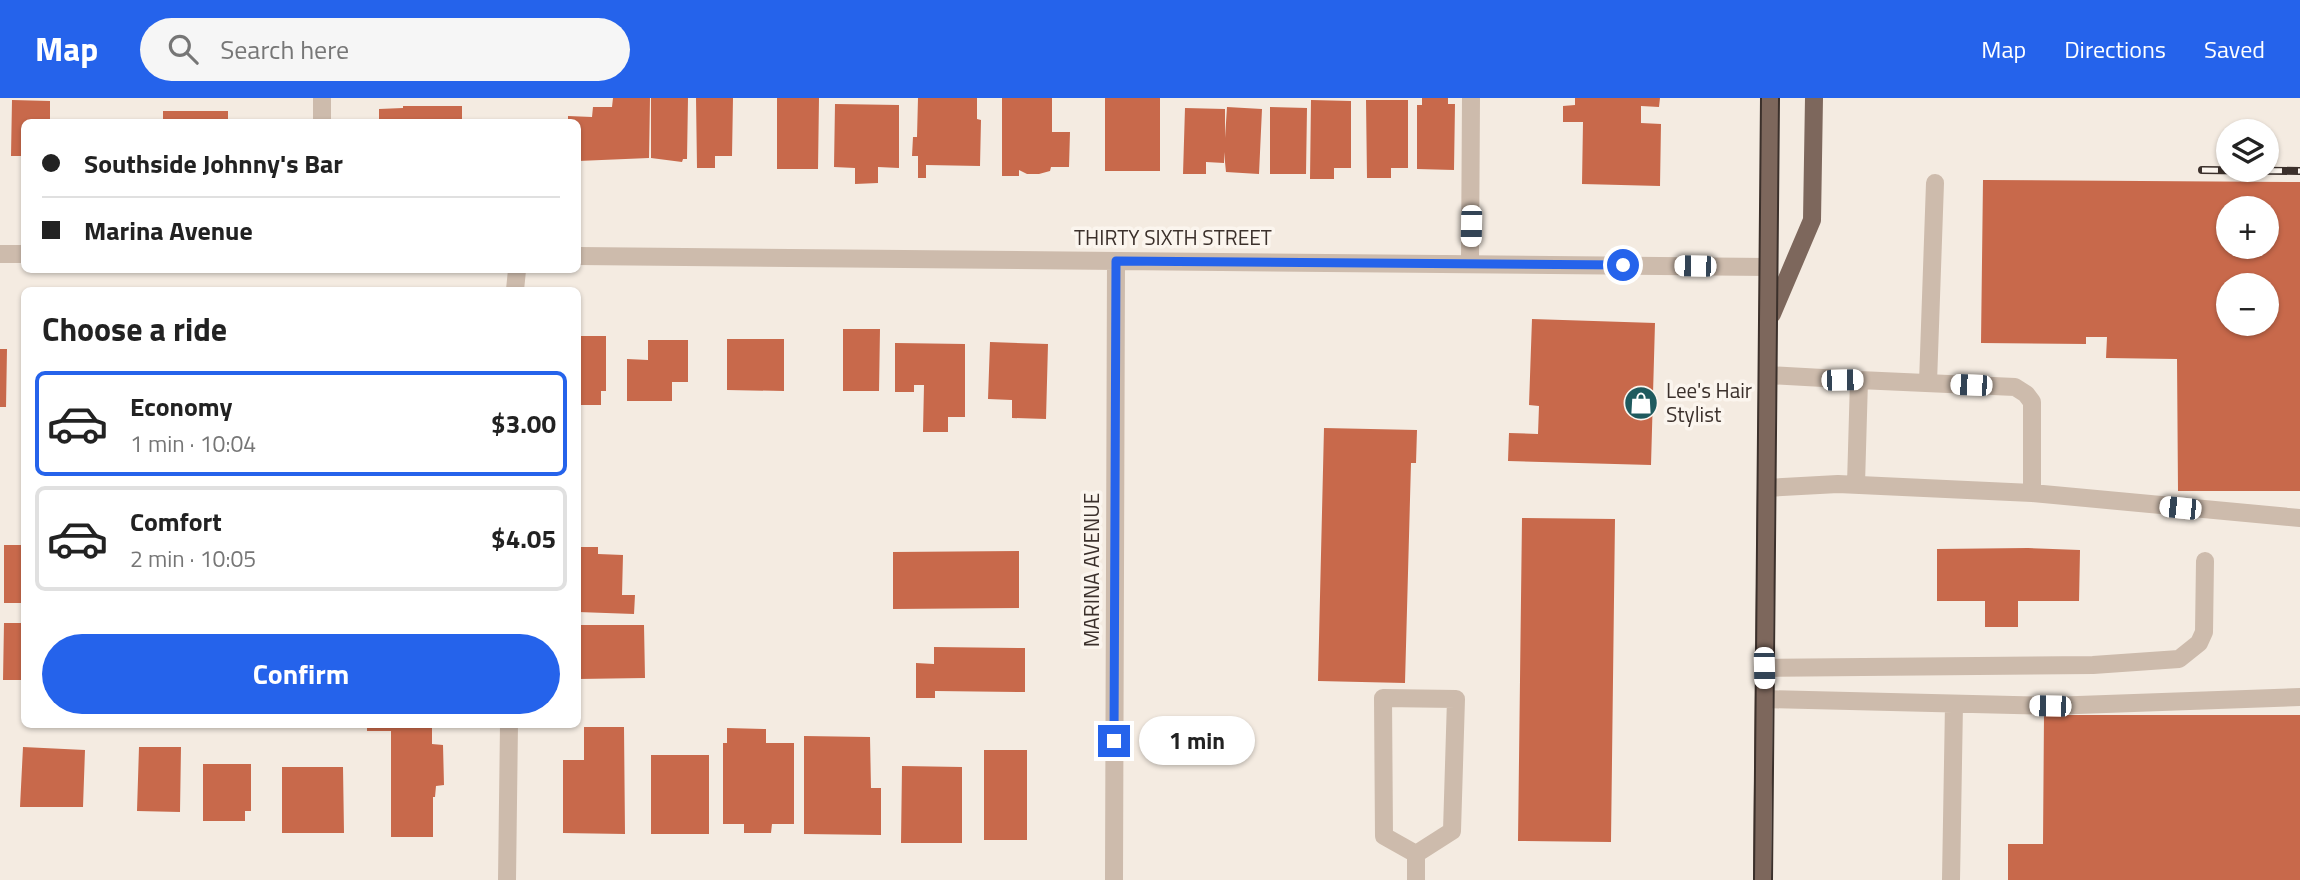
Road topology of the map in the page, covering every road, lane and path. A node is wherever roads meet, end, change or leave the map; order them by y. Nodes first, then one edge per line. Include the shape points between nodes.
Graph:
1 (322, 98) edge
2 (1471, 98) edge
3 (1770, 98) edge
4 (1814, 98) edge
5 (321, 119) edge
6 (1935, 183) dead end
7 (0, 254) edge
8 (21, 254) edge
9 (581, 256) edge
10 (1116, 261) junction
11 (1471, 263) junction
12 (1768, 267) junction
13 (1767, 324) junction
14 (1767, 375) junction
15 (1859, 380) junction
16 (1928, 383) junction
17 (1856, 484) junction
18 (1766, 488) junction
19 (2032, 493) junction
20 (2300, 519) edge
21 (2204, 561) dead end
22 (1764, 668) junction
23 (2300, 697) edge
24 (1764, 699) junction
25 (1954, 704) junction
26 (509, 728) edge
27 (1416, 855) junction
28 (507, 880) edge
29 (1114, 880) edge
30 (1416, 880) edge
31 (1762, 880) edge
32 (1951, 880) edge

1 - 5 street
2 - 11 street
3 - 12 main road
4 - 13 main road via 1812,219
6 - 16 street
7 - 8 street
9 - 10 street, THIRTY SIXTH STREET
10 - 11 street, THIRTY SIXTH STREET
10 - 29 street, MARINA AVENUE
11 - 12 street, THIRTY SIXTH STREET
12 - 13 main road
13 - 14 main road
14 - 15 street
14 - 18 main road
15 - 16 street
15 - 17 street
16 - 19 street via 2015,387 2026,394 2032,402
17 - 18 street
17 - 19 street
18 - 22 main road
19 - 20 street
21 - 22 street via 2204,632 2199,643 2179,659 2093,665
22 - 24 main road
23 - 25 street via 2050,706
24 - 25 street
24 - 31 main road
25 - 32 street
26 - 28 street
27 - 27 street via 1452,831 1456,699 1383,698 1384,836
27 - 30 street

